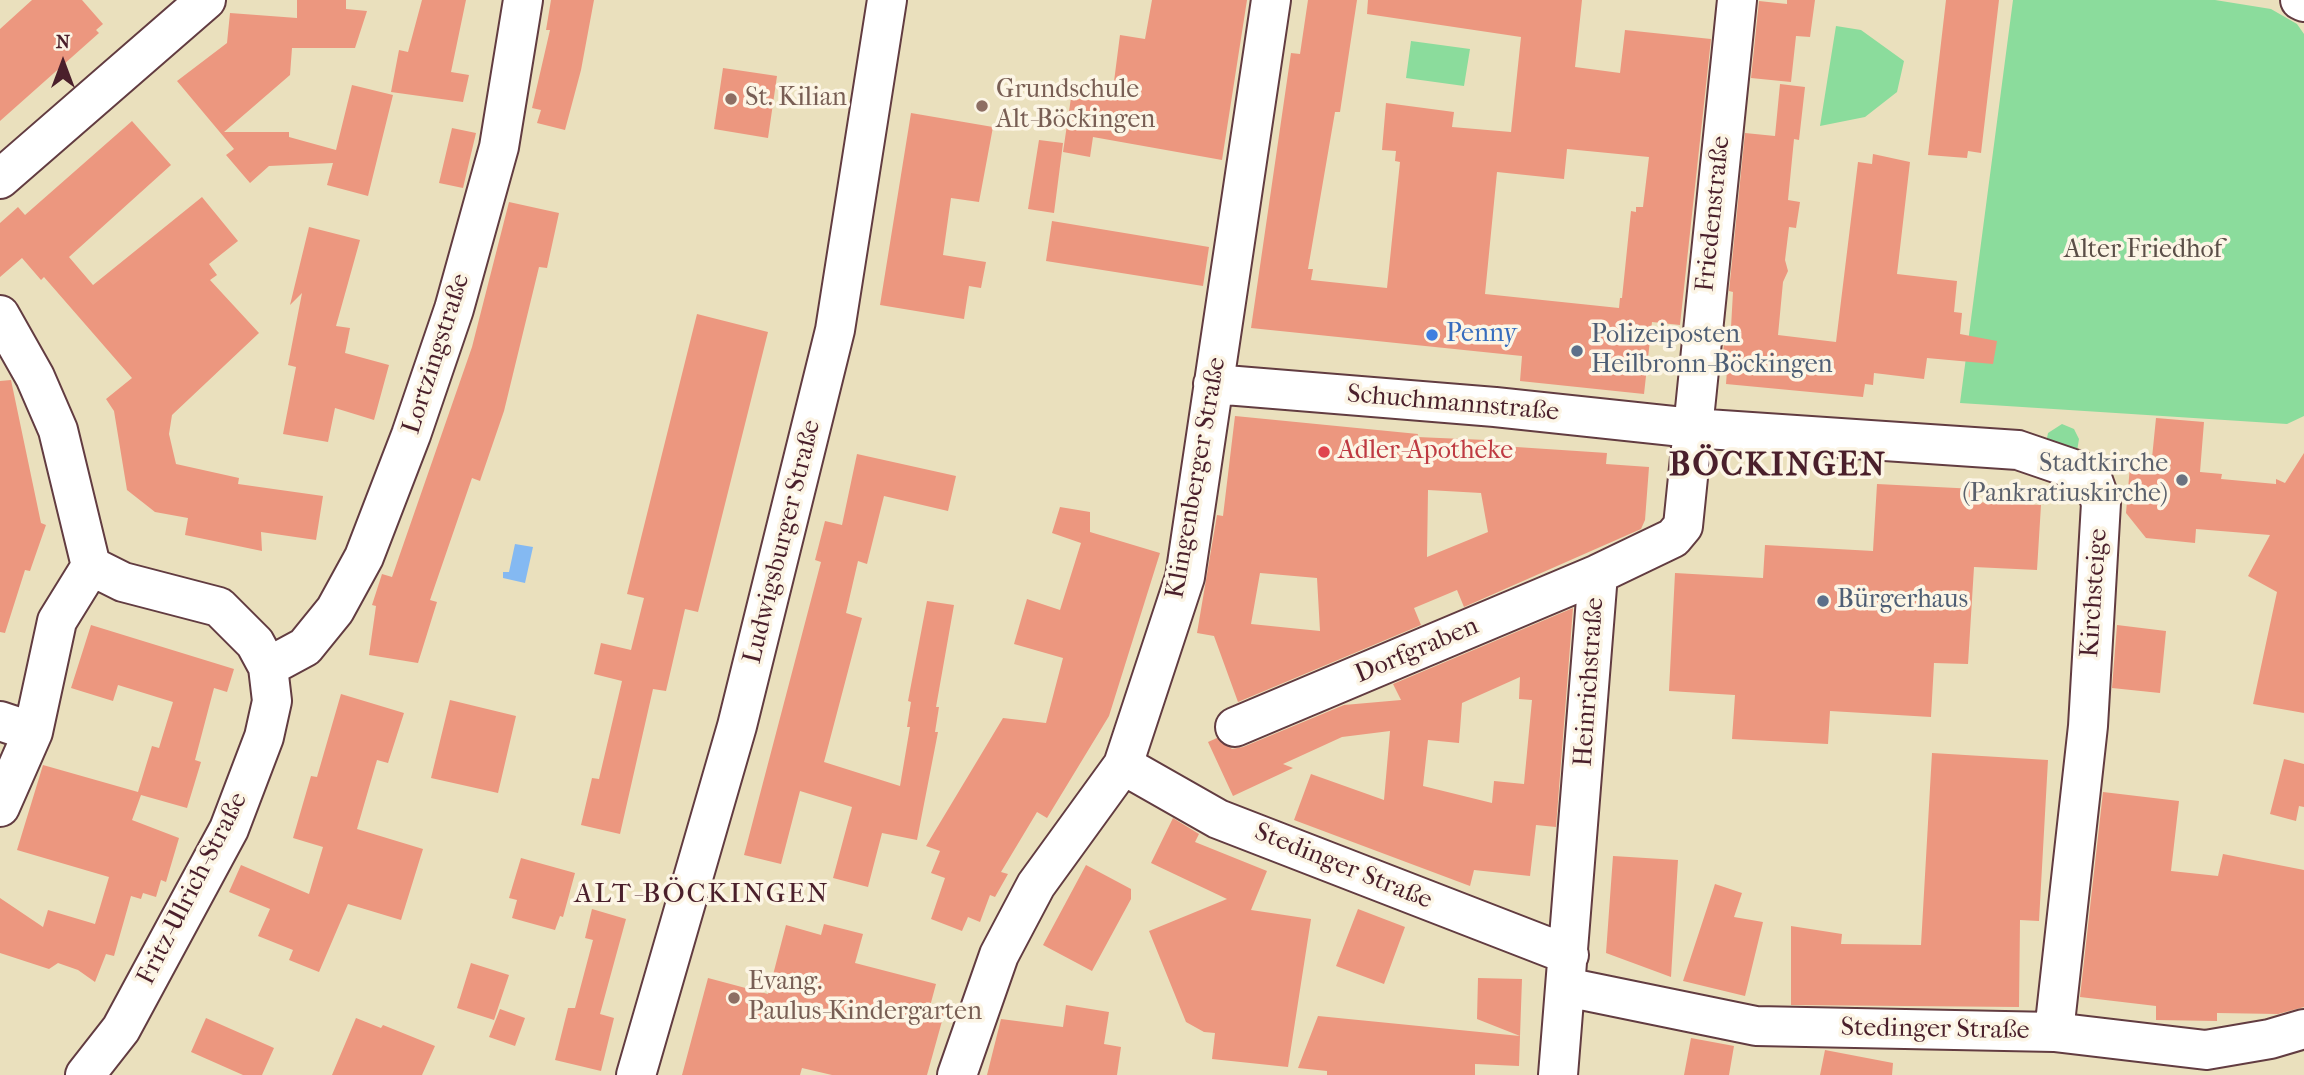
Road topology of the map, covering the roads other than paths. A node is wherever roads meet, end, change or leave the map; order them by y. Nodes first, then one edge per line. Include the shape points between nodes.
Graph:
1 (206, 0) edge
2 (523, 0) edge
3 (887, 0) edge
4 (1271, 0) edge
5 (1737, 0) edge
6 (0, 179) edge
7 (0, 315) edge
8 (1213, 384) junction
9 (1692, 428) junction
10 (91, 566) junction
11 (1598, 574) junction
12 (268, 667) junction
13 (17, 726) edge
14 (1236, 727) dead end
15 (1123, 765) junction
16 (0, 807) edge
17 (1568, 972) junction
18 (2304, 1029) edge
19 (2054, 1032) junction
20 (2204, 1063) edge
21 (85, 1075) edge
22 (636, 1075) edge
23 (957, 1075) edge
24 (1558, 1075) edge

1 - 6 street
2 - 12 street, Lortzingstraße via 499,148 454,309 411,435 364,557 335,610 305,647
3 - 22 street, Ludwigsburger Straße via 835,330 737,726
4 - 8 street, Klingenberger Straße
5 - 9 street, Friedenstraße
7 - 10 street via 36,377 58,430
8 - 9 street, Schuchmannstraße
8 - 15 street, Klingenberger Straße via 1185,577
9 - 11 street, Heinrichstraße via 1683,526 1673,538
9 - 19 street, Kirchsteige via 2018,450 2091,475 2101,503 2087,738
10 - 12 street, Fritz-Ulrich-Straße via 122,582 219,607 255,643
10 - 13 street via 57,621
11 - 14 street, Dorfgraben
11 - 17 street, Heinrichstraße
12 - 21 street, Fritz-Ulrich-Straße via 272,701 264,737 229,829 121,1029
13 - 16 street
15 - 17 street, Stedinger Straße via 1218,819
15 - 23 street, Klingenberger Straße via 1036,885 999,955
17 - 19 street, Stedinger Straße via 1756,1026
17 - 24 street, Heinrichstraße
18 - 20 street, Stedinger Straße
19 - 20 street, Stedinger Straße

